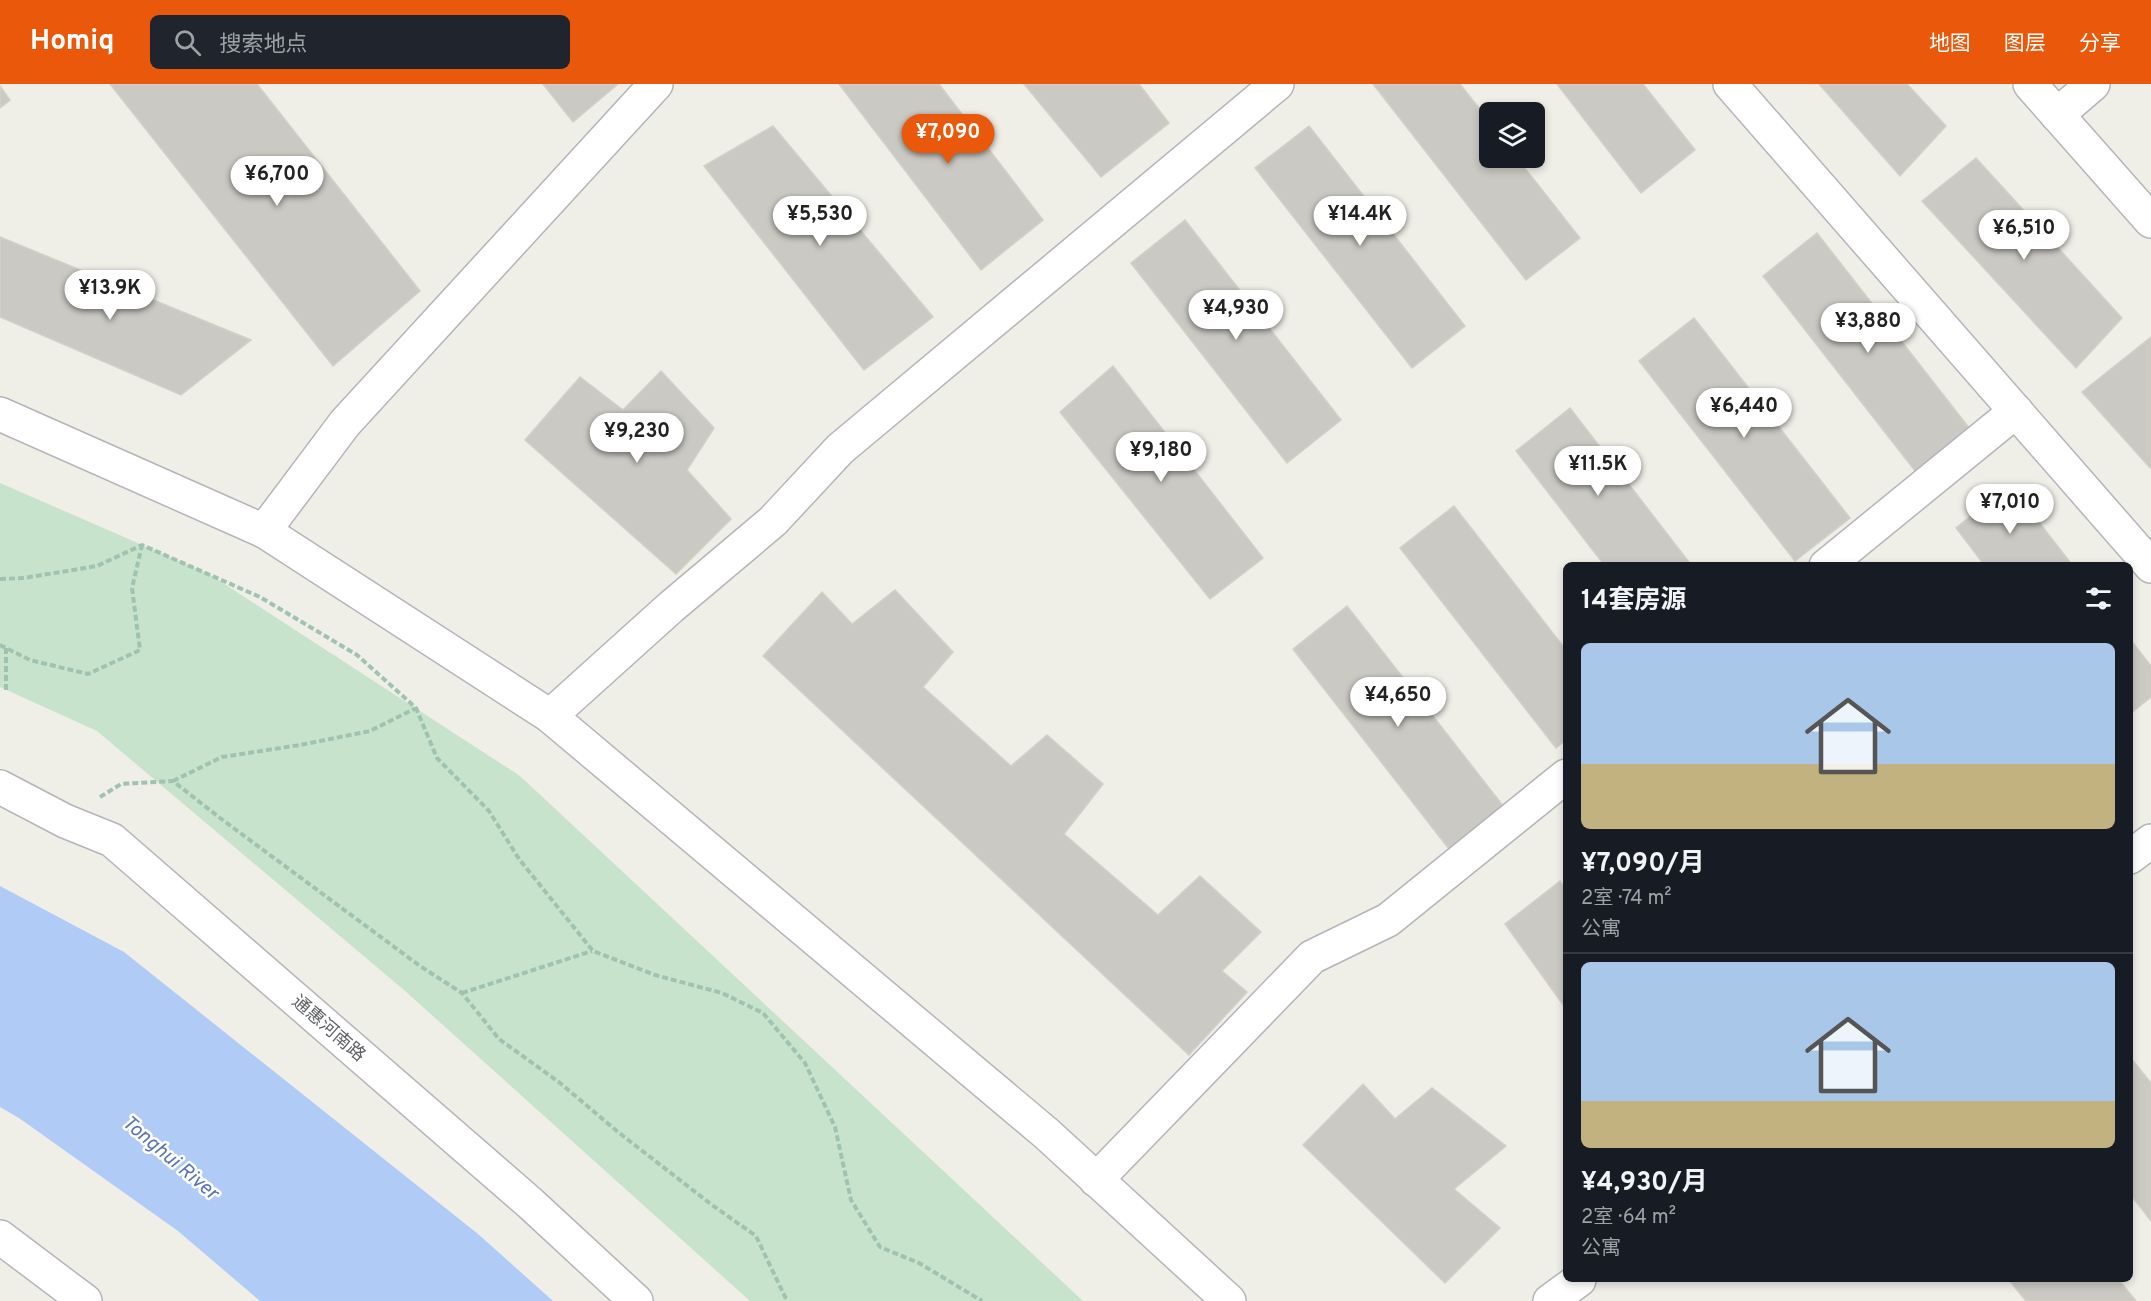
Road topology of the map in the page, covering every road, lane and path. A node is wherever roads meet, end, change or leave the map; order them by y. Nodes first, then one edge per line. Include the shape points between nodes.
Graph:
1 (656, 84) edge
2 (1277, 84) edge
3 (1730, 84) edge
4 (2030, 84) edge
5 (2093, 84) edge
6 (2057, 115) junction
7 (2151, 221) edge
8 (2016, 411) junction
9 (0, 414) edge
10 (264, 531) junction
11 (142, 545) junction
12 (1831, 562) edge
13 (2151, 566) edge
14 (0, 579) edge
15 (0, 645) edge
16 (6, 648) junction
17 (6, 690) dead end
18 (416, 708) junction
19 (550, 716) junction
20 (1563, 778) edge
21 (173, 781) junction
22 (0, 787) edge
23 (65, 820) junction
24 (2151, 841) edge
25 (2133, 855) edge
26 (593, 951) junction
27 (462, 993) junction
28 (1096, 1180) junction
29 (0, 1237) edge
30 (1576, 1282) edge
31 (85, 1301) edge
32 (636, 1301) edge
33 (787, 1301) edge
34 (982, 1301) edge
35 (1228, 1301) edge
36 (1551, 1301) edge

1 - 10 street via 345,423
2 - 19 street via 840,449 773,521
3 - 8 street
4 - 6 street
5 - 6 street
6 - 7 street
8 - 12 street
8 - 13 street
9 - 10 street
10 - 19 street
11 - 14 path via 97,566
11 - 16 path via 132,588 140,650 88,674 30,660
11 - 18 path via 260,597 357,655
15 - 16 path
16 - 17 path
18 - 21 path via 370,731 222,757
18 - 26 path via 438,758 489,812 519,859
19 - 28 street via 1047,1134
20 - 28 street via 1388,920 1312,957
21 - 23 path via 121,784
21 - 27 path via 420,966
22 - 23 street, 通惠河南路
23 - 32 street, 通惠河南路 via 112,840 530,1203
24 - 25 street
26 - 27 path
26 - 34 path via 655,975 722,993 763,1013 805,1063 835,1127 851,1200 880,1247 919,1263
27 - 33 path via 499,1039 756,1236
28 - 35 street
29 - 31 street
30 - 36 street

